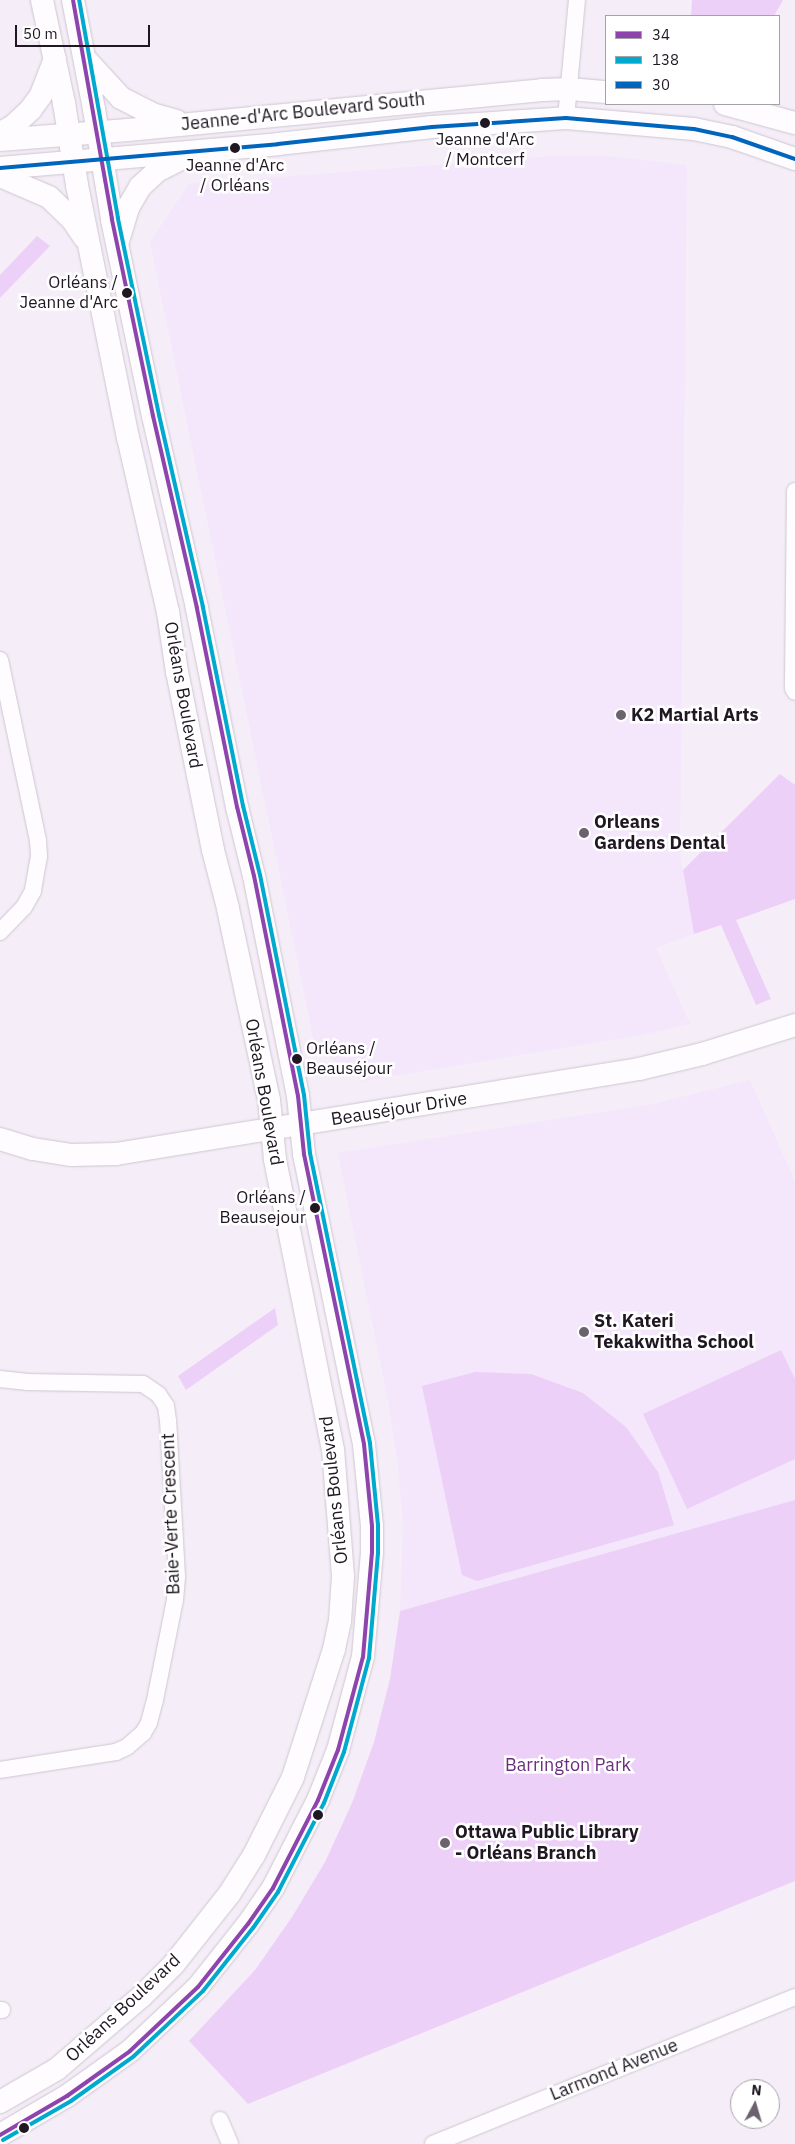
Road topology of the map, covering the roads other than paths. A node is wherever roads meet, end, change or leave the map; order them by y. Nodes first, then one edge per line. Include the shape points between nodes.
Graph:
1 (42, 0) edge
2 (73, 0) edge
3 (577, 0) edge
4 (85, 58) junction
5 (55, 60) junction
6 (570, 89) junction
7 (605, 92) edge
8 (729, 105) edge
9 (566, 118) junction
10 (795, 123) edge
11 (187, 124) junction
12 (98, 131) junction
13 (0, 133) edge
14 (68, 133) junction
15 (0, 140) edge
16 (197, 152) junction
17 (795, 159) edge
18 (102, 160) junction
19 (73, 161) junction
20 (0, 168) edge
21 (0, 176) edge
22 (88, 244) junction
23 (118, 245) junction
24 (795, 491) edge
25 (203, 640) junction
26 (173, 647) junction
27 (0, 661) edge
28 (795, 692) edge
29 (0, 932) edge
30 (795, 1025) edge
31 (300, 1125) junction
32 (272, 1130) junction
33 (0, 1139) edge
34 (0, 1379) edge
35 (334, 1649) junction
36 (363, 1657) junction
37 (0, 1770) edge
38 (795, 1997) edge
39 (0, 2102) edge
40 (220, 2120) dead end
41 (0, 2135) edge
42 (230, 2144) edge
43 (433, 2144) edge

1 - 5 main road, Orléans Boulevard
2 - 4 main road, Orléans Boulevard
3 - 6 street
4 - 11 main road via 121,98 152,114
4 - 12 main road, Orléans Boulevard
5 - 13 main road via 41,95 31,109 12,127
5 - 14 main road, Orléans Boulevard
6 - 7 main road, Jeanne-d'Arc Boulevard South
6 - 9 street
6 - 11 main road, Jeanne-d'Arc Boulevard South via 345,107
8 - 10 main road
9 - 16 main road, Jeanne-d'Arc Boulevard South via 432,127
9 - 17 main road, Jeanne-d'Arc Boulevard South via 694,129 732,137
11 - 12 main road, Jeanne-d'Arc Boulevard South
12 - 14 main road, Jeanne-d'Arc Boulevard South
12 - 18 main road, Orléans Boulevard
14 - 15 main road, Jeanne-d'Arc Boulevard South
14 - 19 main road, Orléans Boulevard
16 - 18 main road, Jeanne-d'Arc Boulevard South
16 - 23 main road via 157,171 140,187 129,206
18 - 19 main road, Jeanne-d'Arc Boulevard South
18 - 23 main road, Orléans Boulevard
19 - 20 main road, Jeanne-d'Arc Boulevard South
19 - 22 main road, Orléans Boulevard
21 - 22 main road via 49,197 72,219
22 - 26 main road, Orléans Boulevard via 128,438 155,548
23 - 25 main road, Orléans Boulevard
24 - 28 street
25 - 26 main road
25 - 31 main road, Orléans Boulevard via 262,911 298,1096
26 - 32 main road, Orléans Boulevard via 213,850 269,1100
27 - 29 street via 39,856 33,891 24,907
30 - 31 main road, Beauséjour Drive via 702,1054 639,1069
31 - 32 main road, Beauséjour Drive
31 - 36 main road, Orléans Boulevard via 366,1454 372,1553
32 - 33 main road, Beauséjour Drive via 94,1156 33,1149
32 - 35 main road, Orléans Boulevard via 334,1450 343,1576 340,1621
34 - 37 street, Baie-Verte Crescent via 143,1384 158,1394 166,1406 168,1420 177,1577 155,1700 149,1723 136,1741 116,1752
35 - 36 main road
35 - 39 main road, Orléans Boulevard via 293,1777 254,1856 230,1893 174,1964 142,1996 57,2069
36 - 41 main road, Orléans Boulevard via 338,1750 318,1800 295,1848 248,1924 198,1987 130,2051 67,2096
38 - 43 street, Larmond Avenue
40 - 42 street

